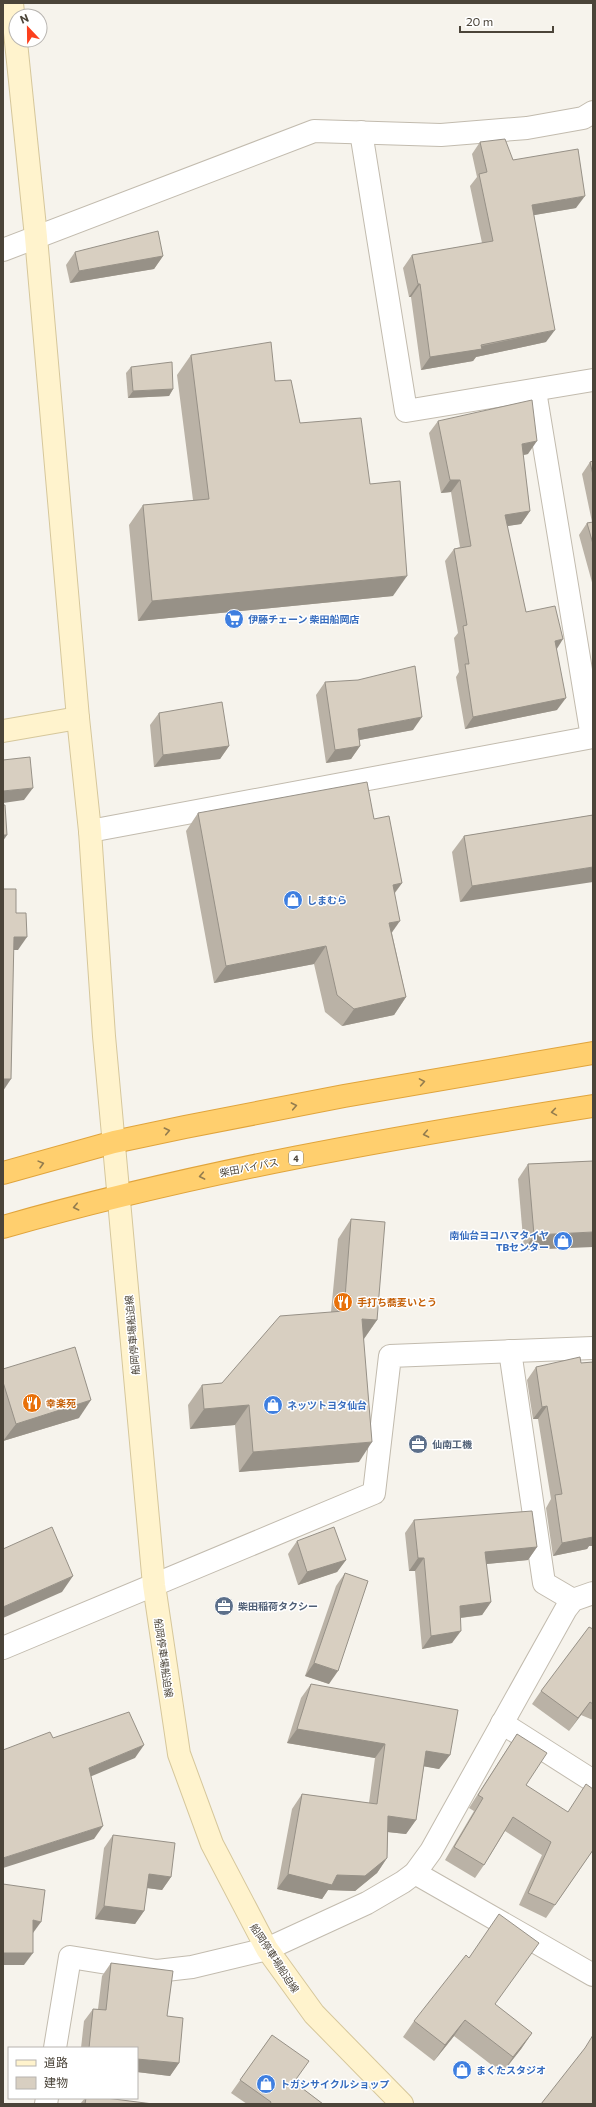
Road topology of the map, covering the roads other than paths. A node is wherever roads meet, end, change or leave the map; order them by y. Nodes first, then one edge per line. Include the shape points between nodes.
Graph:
1 (12, 3) edge
2 (593, 112) edge
3 (361, 132) junction
4 (36, 237) junction
5 (3, 250) edge
6 (593, 380) edge
7 (535, 391) junction
8 (78, 718) junction
9 (3, 731) edge
10 (592, 737) edge
11 (90, 831) junction
12 (593, 1053) edge
13 (593, 1106) edge
14 (114, 1142) junction
15 (3, 1173) edge
16 (119, 1197) junction
17 (3, 1227) edge
18 (593, 1348) edge
19 (510, 1351) junction
20 (154, 1585) junction
21 (593, 1593) edge
22 (573, 1600) junction
23 (3, 1648) edge
24 (502, 1723) junction
25 (593, 1781) edge
26 (415, 1873) junction
27 (267, 1949) junction
28 (593, 1974) edge
29 (56, 2047) edge
30 (402, 2104) edge

1 - 4 street, 船岡停車場船迫線
2 - 3 street via 583,118 527,128 441,135
3 - 4 street via 314,131
3 - 7 street via 406,411
4 - 5 street
4 - 8 street, 船岡停車場船迫線
6 - 7 street
7 - 10 street
8 - 9 street
8 - 11 street, 船岡停車場船迫線
10 - 11 street
11 - 14 street, 船岡停車場船迫線
14 -> 12 highway via 344,1096
13 -> 16 highway, 柴田バイパス / 4 via 495,1121 191,1178
15 -> 14 highway
14 - 16 street, 船岡停車場船迫線
16 -> 17 highway, 柴田バイパス / 4
16 - 20 street, 船岡停車場船迫線
18 - 19 street
19 - 20 street via 390,1356 374,1493
19 - 22 street via 544,1582
20 - 23 street
20 - 27 street, 船岡停車場船迫線 via 179,1754 212,1844
21 - 22 street
22 - 24 street
24 - 25 street
24 - 26 street via 431,1851
26 - 27 street via 368,1903
26 - 28 street
27 - 29 street via 192,1967 157,1971 70,1957
27 - 30 street, 船岡停車場船迫線 via 314,2014

